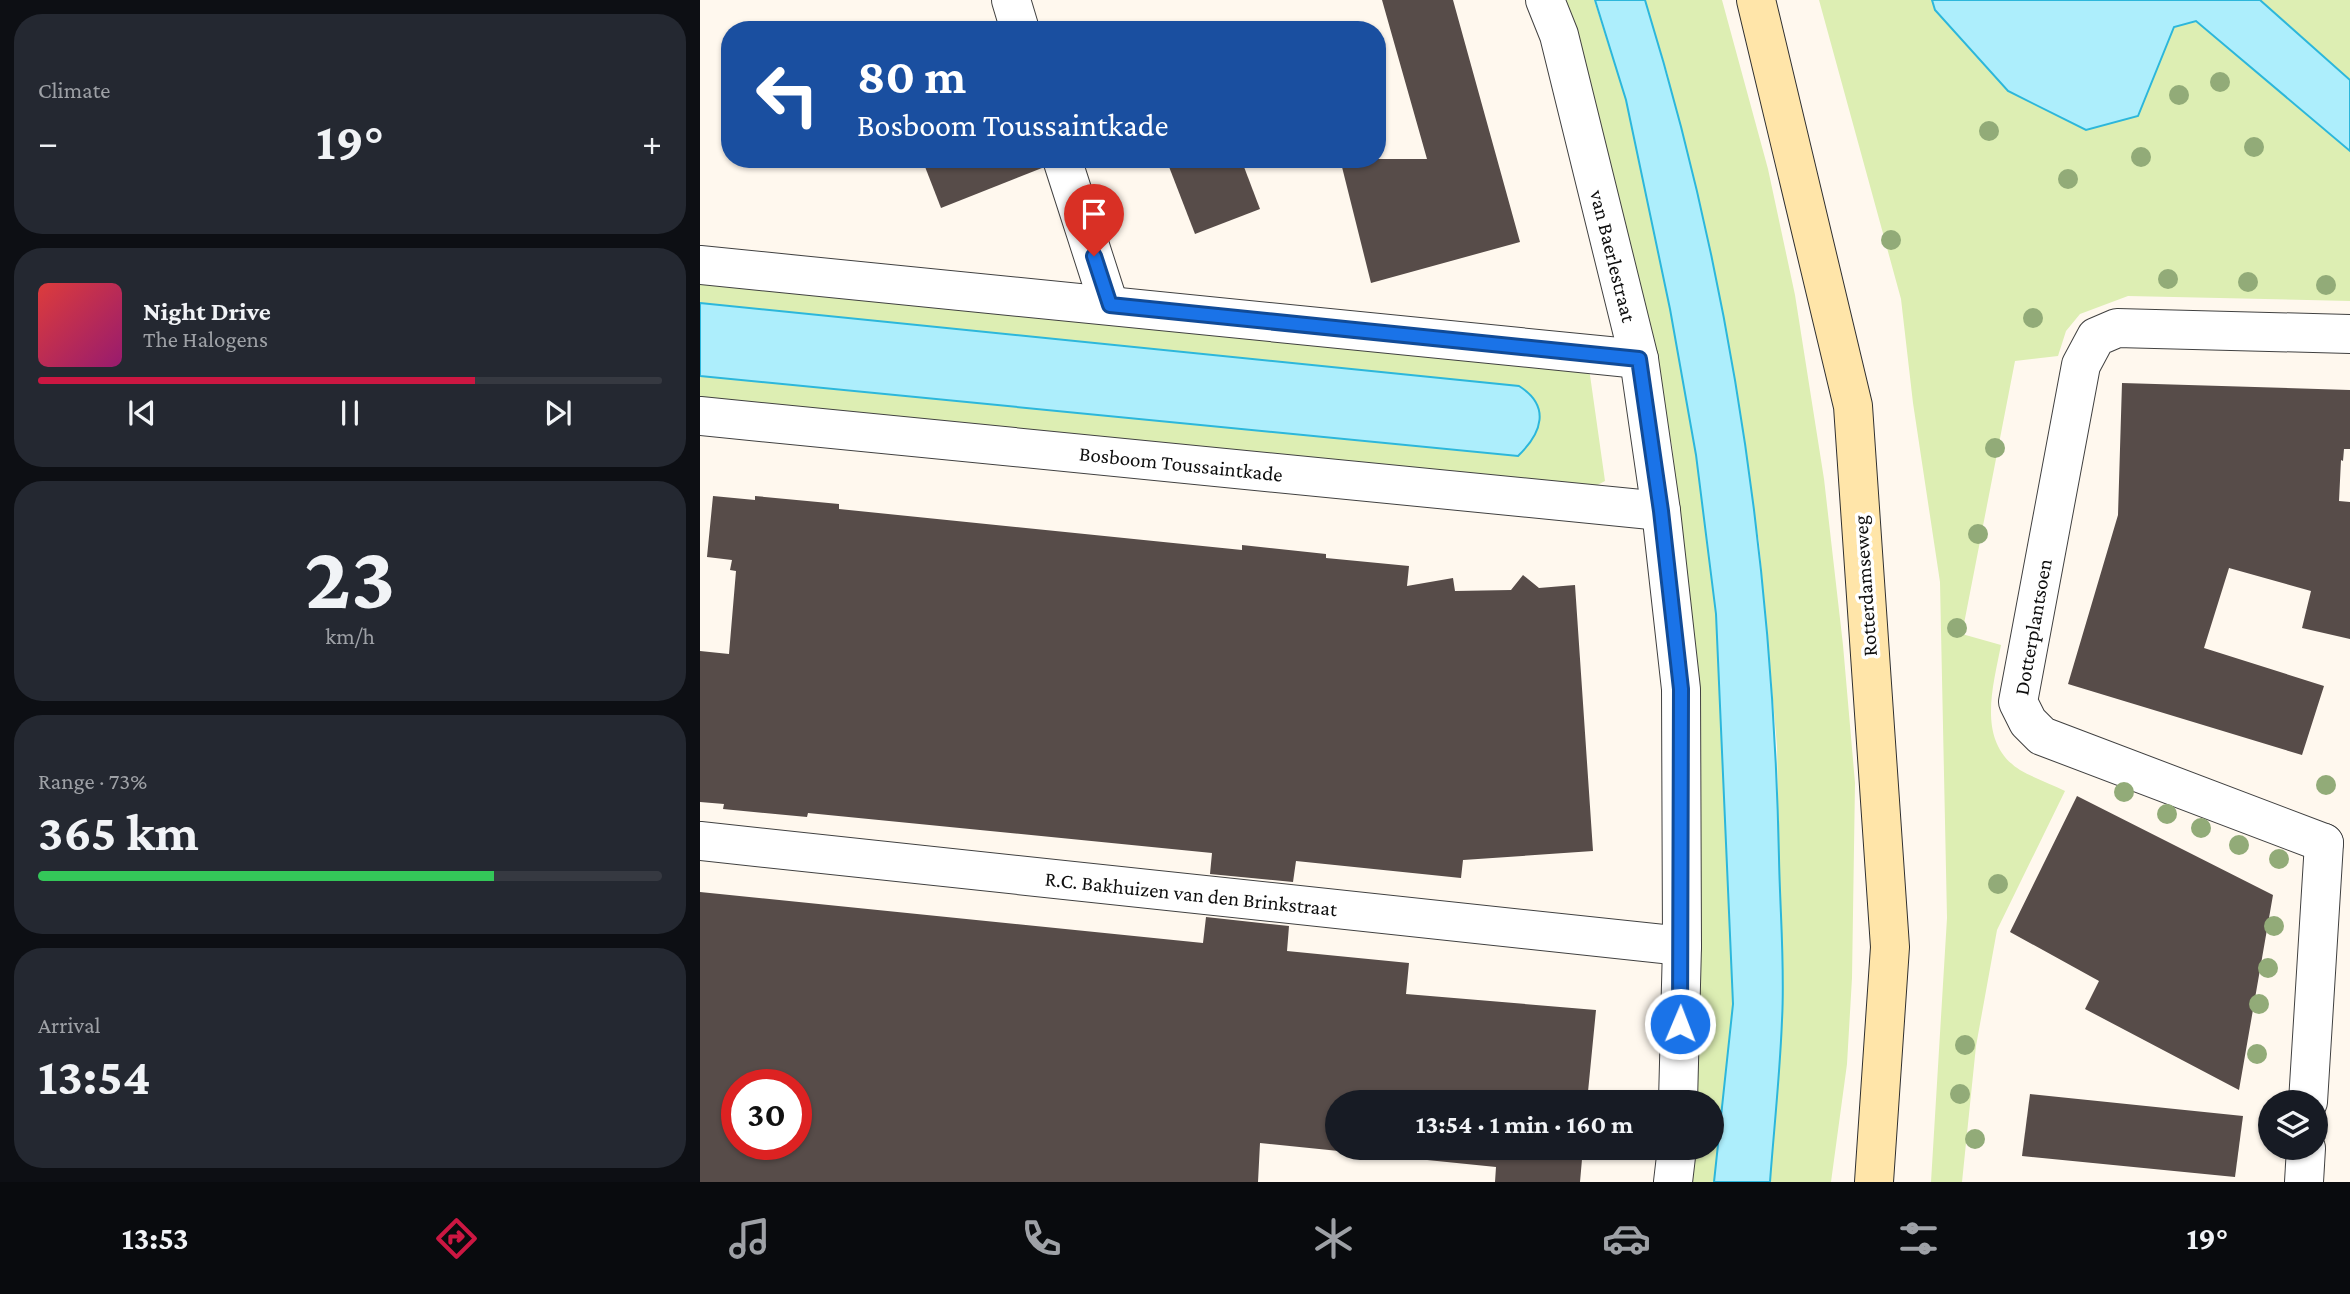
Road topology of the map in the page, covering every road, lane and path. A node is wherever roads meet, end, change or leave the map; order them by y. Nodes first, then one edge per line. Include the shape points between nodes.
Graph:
1 (1010, 0) edge
2 (1545, 0) edge
3 (1756, 0) edge
4 (1017, 21) edge
5 (1065, 168) edge
6 (700, 265) edge
7 (1110, 305) junction
8 (2350, 334) edge
9 (1639, 359) junction
10 (700, 416) edge
11 (1661, 511) junction
12 (2337, 839) edge
13 (700, 841) edge
14 (1682, 946) junction
15 (1678, 1090) edge
16 (2309, 1090) edge
17 (1676, 1160) edge
18 (2305, 1160) edge
19 (1673, 1182) edge
20 (1874, 1182) edge
21 (2304, 1182) edge

1 - 4 street
2 - 9 street, van Baerlestraat via 1559,35
3 - 20 main road, Rotterdamseweg via 1853,406 1889,947
5 - 7 street
6 - 7 street
7 - 9 street
8 - 12 street, Dotterplantsoen via 2117,328 2096,337 2081,365 2018,702 2042,736
9 - 11 street, van Baerlestraat
10 - 11 street, Bosboom Toussaintkade
11 - 14 street, van Baerlestraat via 1681,689
12 - 16 street, Dotterplantsoen
13 - 14 street, R.C. Bakhuizen van den Brinkstraat
14 - 15 street, van Baerlestraat
17 - 19 street
18 - 21 street

